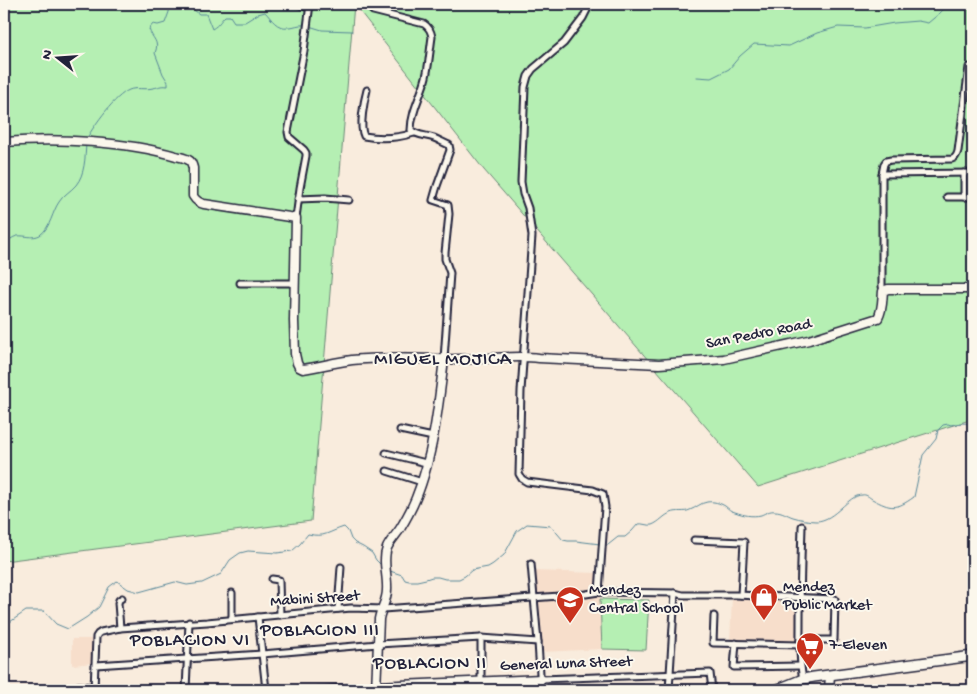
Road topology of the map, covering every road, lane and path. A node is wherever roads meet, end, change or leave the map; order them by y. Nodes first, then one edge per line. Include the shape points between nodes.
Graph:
1 (298, 4) edge
2 (370, 4) edge
3 (590, 4) edge
4 (310, 6) edge
5 (969, 67) dead end
6 (367, 90) dead end
7 (414, 133) junction
8 (4, 142) edge
9 (964, 173) junction
10 (973, 173) edge
11 (882, 174) junction
12 (947, 197) dead end
13 (964, 197) junction
14 (973, 197) edge
15 (298, 199) junction
16 (349, 200) dead end
17 (296, 218) junction
18 (240, 283) dead end
19 (295, 283) junction
20 (973, 289) edge
21 (883, 291) junction
22 (524, 356) junction
23 (444, 359) junction
24 (400, 430) dead end
25 (432, 437) junction
26 (386, 453) dead end
27 (426, 463) junction
28 (387, 471) dead end
29 (422, 482) junction
30 (802, 526) dead end
31 (694, 540) dead end
32 (531, 564) dead end
33 (341, 566) dead end
34 (272, 579) dead end
35 (599, 592) junction
36 (232, 593) dead end
37 (675, 593) junction
38 (738, 595) junction
39 (122, 598) dead end
40 (534, 598) junction
41 (800, 598) junction
42 (338, 609) junction
43 (383, 609) junction
44 (280, 615) junction
45 (714, 616) dead end
46 (258, 617) junction
47 (232, 619) junction
48 (189, 622) junction
49 (120, 628) junction
50 (481, 638) junction
51 (538, 642) junction
52 (736, 643) junction
53 (800, 643) junction
54 (378, 644) junction
55 (262, 654) junction
56 (973, 656) edge
57 (188, 659) junction
58 (96, 665) junction
59 (800, 666) junction
60 (670, 674) junction
61 (830, 675) junction
62 (541, 679) junction
63 (803, 679) junction
64 (481, 686) edge
65 (69, 688) dead end
66 (376, 688) edge
67 (94, 689) edge
68 (108, 690) edge
69 (186, 690) edge
70 (266, 690) edge
71 (317, 690) edge
72 (541, 690) edge
73 (669, 690) edge
74 (712, 690) edge
75 (776, 690) edge
76 (829, 690) edge

1 - 4 street
2 - 7 street via 373,11 424,24 431,32 426,76 411,125
3 - 22 street via 564,43 533,69 525,87 521,182 532,236
4 - 15 street via 288,132 306,153
5 - 11 street via 957,156 952,159 886,161
6 - 7 street via 364,136 388,138
7 - 23 street via 433,138 449,146 450,150 433,200 448,205 449,214 445,259 450,273
8 - 17 street via 109,143 163,152 189,160 193,168 193,196 199,203
9 - 10 street
9 - 11 street
9 - 13 street
11 - 21 street
12 - 13 street
13 - 14 street
15 - 16 street
15 - 17 street
17 - 19 street
18 - 19 street
19 - 23 street via 295,354 303,369 379,358
20 - 21 street
21 - 22 street, San Pedro Road via 878,318 809,340 724,359 659,364
22 - 23 street
22 - 35 street via 519,474 527,482 603,494
23 - 25 street
24 - 25 street
25 - 27 street
26 - 27 street
27 - 29 street
28 - 29 street
29 - 43 street via 401,528 386,549 387,590
30 - 41 street
31 - 38 street via 744,542
32 - 40 street
33 - 42 street
34 - 44 street via 280,580
35 - 37 street, Mabini Street
35 - 40 street, Mabini Street
36 - 47 street
37 - 38 street, Mabini Street
37 - 60 street
38 - 41 street, Mabini Street
39 - 49 street via 118,603
40 - 43 street, Mabini Street
40 - 51 street
41 - 53 street
41 - 53 street, Mabini Street via 834,599 834,640
42 - 43 street, Mabini Street
42 - 44 street, Mabini Street
43 - 54 street via 378,619
44 - 46 street, Mabini Street
45 - 52 street via 713,643
46 - 47 street, Mabini Street
46 - 55 street
47 - 48 street, Mabini Street
48 - 49 street, Mabini Street
48 - 57 street
49 - 58 street, Mabini Street via 96,637
50 - 51 street
50 - 54 street
50 - 64 street
51 - 62 street
52 - 53 street
52 - 59 street via 734,667
53 - 59 street
54 - 55 street
54 - 66 street
55 - 57 street
55 - 70 street
56 - 61 main road
57 - 58 street
57 - 69 street
58 - 67 street
59 - 63 street
60 - 62 street, General Luna Street
60 - 73 street
60 - 74 street, General Luna Street via 710,673
61 - 63 main road
61 - 76 street
62 - 64 street, General Luna Street
62 - 72 street
63 - 75 main road
64 - 66 street, General Luna Street
65 - 67 street
66 - 71 street, General Luna Street
67 - 68 street

